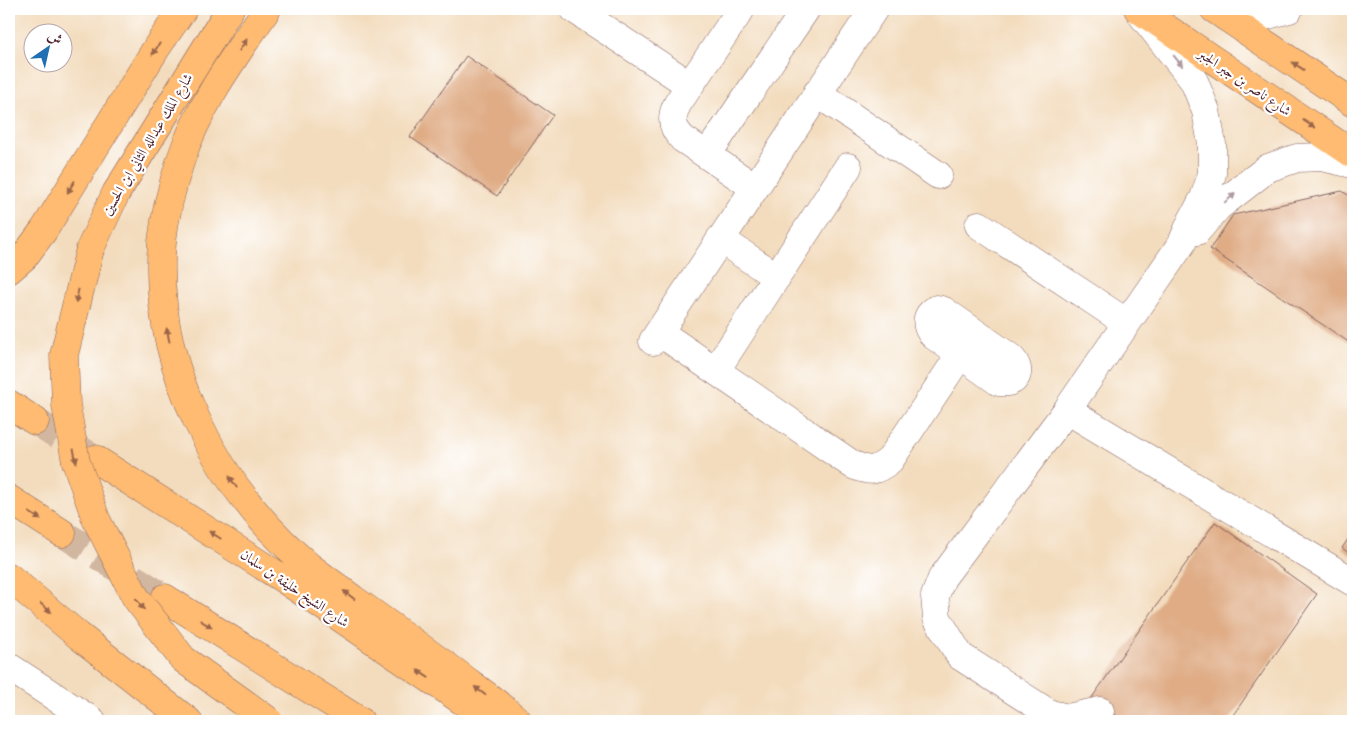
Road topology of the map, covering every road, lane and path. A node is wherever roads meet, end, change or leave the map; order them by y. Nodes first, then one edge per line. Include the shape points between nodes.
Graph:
1 (183, 9) edge
2 (230, 9) edge
3 (267, 9) edge
4 (574, 9) edge
5 (741, 9) edge
6 (806, 9) edge
7 (874, 9) edge
8 (1137, 9) edge
9 (1289, 9) edge
10 (1220, 13) edge
11 (690, 85) junction
12 (817, 93) junction
13 (1353, 103) edge
14 (1353, 154) edge
15 (706, 155) junction
16 (1353, 164) edge
17 (848, 167) dead end
18 (938, 175) dead end
19 (754, 187) junction
20 (979, 225) dead end
21 (720, 239) junction
22 (1182, 244) junction
23 (9, 270) edge
24 (777, 277) junction
25 (1127, 323) junction
26 (960, 355) dead end
27 (716, 370) junction
28 (9, 404) edge
29 (1067, 410) junction
30 (35, 421) tunnel mouth
31 (95, 459) tunnel mouth
32 (9, 499) edge
33 (62, 533) tunnel mouth
34 (9, 577) edge
35 (1353, 582) edge
36 (165, 598) tunnel mouth
37 (9, 668) edge
38 (1100, 711) dead end
39 (1056, 718) edge
40 (92, 721) edge
41 (188, 721) edge
42 (269, 721) edge
43 (360, 721) edge
44 (492, 721) edge
45 (518, 721) edge

1 -> 23 main road via 44,230 24,257
2 -> 42 main road, شارع الملك عبدالله الثاني ابن الحسين, bridge via 116,193 90,248 64,355 66,405 76,462 96,520 136,598 183,659
45 -> 3 main road via 310,567 274,534 242,496 215,454 194,416 178,374 167,331 162,287 162,242 170,200 198,118
4 - 11 street
5 - 11 street
6 - 15 street
7 - 12 street
8 -> 14 main road, شارع ناصر بن جبر الجبر
8 -> 22 street via 1194,81 1206,111 1212,144 1212,174
9 - 10 street via 1258,18
13 -> 10 main road
11 - 15 street via 673,111 672,122 676,131
12 - 18 street
12 - 19 street
15 - 19 street
22 -> 16 street via 1218,207 1268,168 1296,158 1322,157
17 - 24 street
19 - 21 street
20 - 25 street
21 - 24 street
21 - 27 street via 656,337
22 - 25 street
24 - 27 street
25 - 29 street
26 - 27 street via 890,460 878,470 853,465
28 - 30 main road
29 - 35 street
29 - 39 street via 942,578 935,596 937,618 960,656
44 -> 31 main road, شارع الشيخ خليفة بن سلمان via 285,580
32 -> 33 main road
34 -> 41 main road
36 -> 43 main road
37 - 40 street
38 - 39 street

